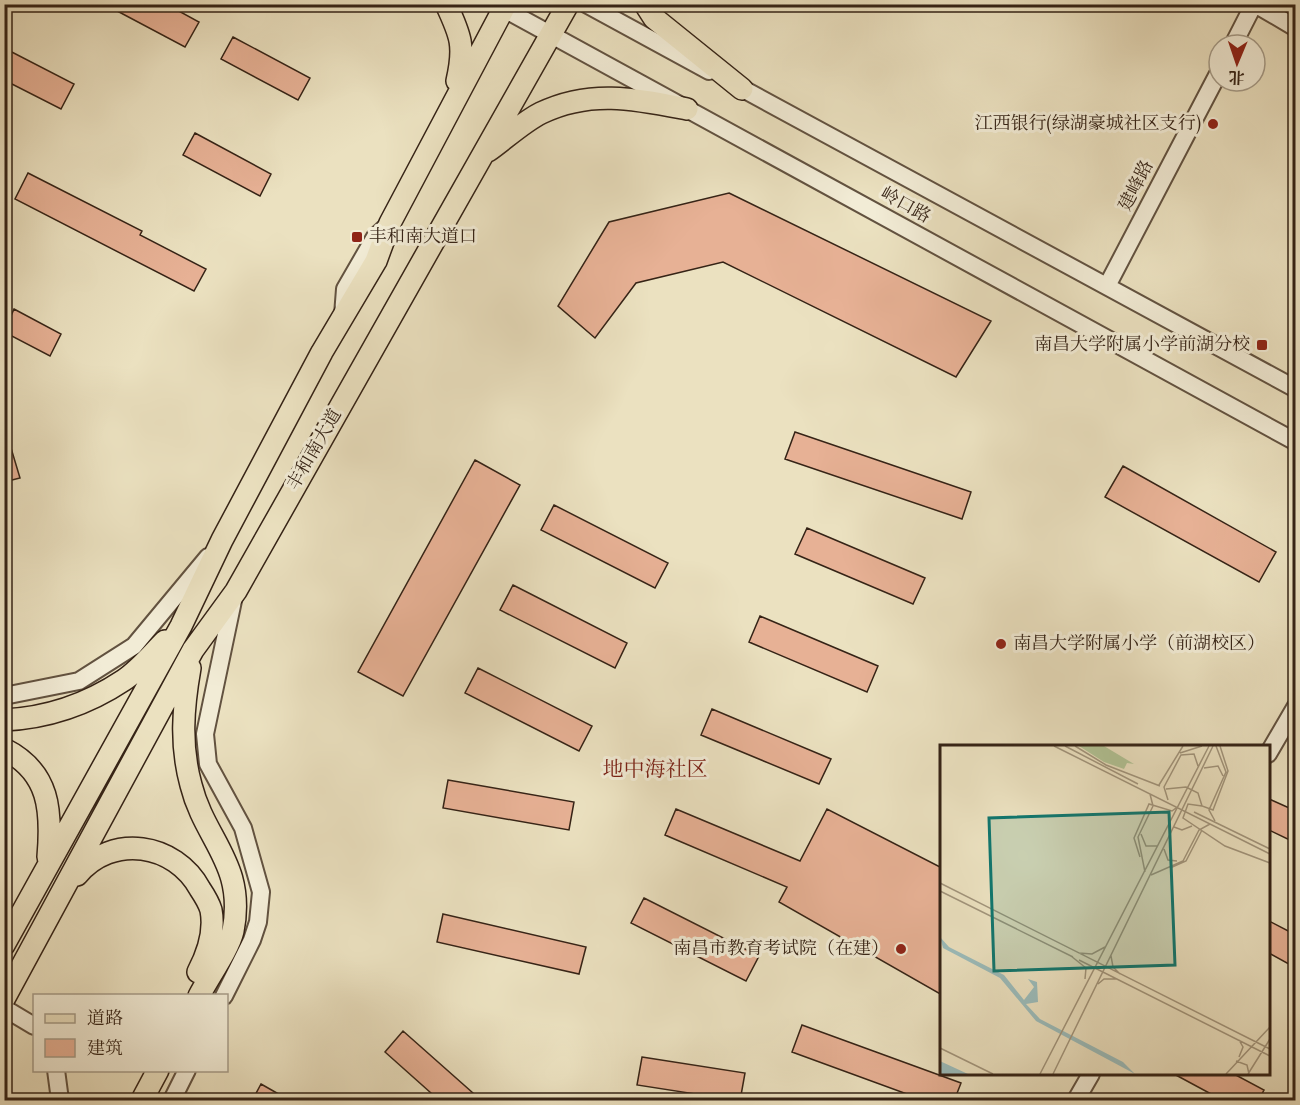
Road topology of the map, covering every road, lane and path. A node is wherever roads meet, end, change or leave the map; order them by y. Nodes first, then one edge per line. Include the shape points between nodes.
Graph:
1 (446, 4) edge
2 (568, 4) edge
3 (586, 4) edge
4 (645, 4) edge
5 (1254, 4) edge
6 (502, 6) edge
7 (1296, 28) edge
8 (1239, 33) edge
9 (551, 34) junction
10 (742, 89) junction
11 (1208, 93) edge
12 (687, 109) junction
13 (450, 110) junction
14 (483, 155) junction
15 (1107, 286) junction
16 (1296, 389) edge
17 (1296, 442) edge
18 (222, 540) junction
19 (236, 591) junction
20 (181, 626) junction
21 (193, 650) junction
22 (4, 696) edge
23 (1296, 706) edge
24 (4, 720) edge
25 (4, 749) edge
26 (1270, 752) edge
27 (47, 866) junction
28 (62, 894) junction
29 (4, 945) edge
30 (187, 994) edge
31 (200, 994) edge
32 (225, 994) edge
33 (7, 1006) edge
34 (33, 1025) edge
35 (56, 1072) edge
36 (144, 1072) edge
37 (157, 1072) edge
38 (186, 1072) edge
39 (1090, 1075) edge
40 (60, 1101) edge
41 (129, 1101) edge
42 (142, 1101) edge
43 (172, 1101) edge
44 (1076, 1101) edge

1 - 13 main road via 459,32 463,56
2 - 9 main road, 丰和南大道
3 - 10 street, 岭口路
4 - 10 main road via 654,18
5 - 7 street
5 - 8 street
6 - 9 street, 岭口路
6 - 13 main road
9 - 12 street, 岭口路
9 - 14 main road, 丰和南大道
10 - 15 street, 岭口路
11 - 15 street, 建峰路
12 - 14 main road via 634,99 591,97 541,113
12 - 17 street, 岭口路
13 - 18 main road via 390,223 376,261
14 - 19 main road, 丰和南大道
15 - 16 street, 岭口路
18 - 20 main road
18 - 22 street via 134,646 79,681
19 - 21 main road, 丰和南大道
19 - 32 street via 205,734 208,764 243,828 261,892 252,940
20 - 24 main road via 124,679 73,707
20 - 27 main road
21 - 28 main road, 丰和南大道
21 - 31 main road via 184,702 183,744 191,787 231,871 235,903 232,933
23 - 26 street
25 - 27 main road via 21,757 44,788 51,820
27 - 29 main road
28 - 30 main road via 87,864 108,850 140,847 175,861 195,880 211,908 212,936
28 - 33 main road
33 - 34 street
35 - 40 street
36 - 41 main road
37 - 42 main road
38 - 43 street
39 - 44 street

